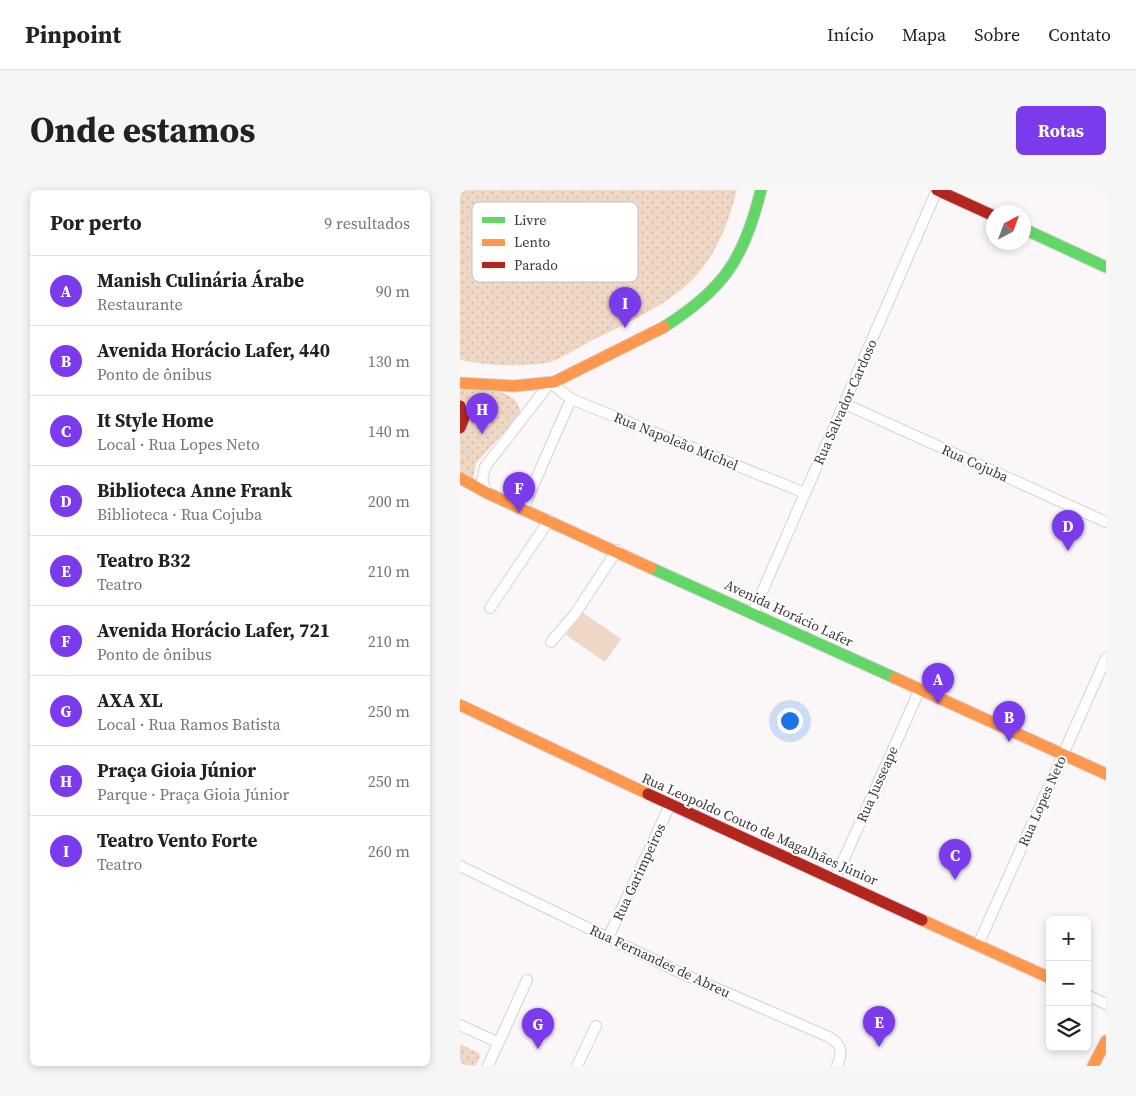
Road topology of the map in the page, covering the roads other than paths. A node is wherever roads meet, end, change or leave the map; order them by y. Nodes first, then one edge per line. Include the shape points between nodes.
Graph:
1 (761, 190) edge
2 (937, 190) edge
3 (986, 212) edge
4 (1031, 232) edge
5 (1106, 267) edge
6 (460, 383) edge
7 (551, 383) junction
8 (571, 399) junction
9 (845, 404) junction
10 (460, 406) edge
11 (460, 428) edge
12 (460, 478) edge
13 (805, 492) junction
14 (487, 493) junction
15 (524, 508) junction
16 (549, 520) junction
17 (1106, 522) edge
18 (616, 550) junction
19 (490, 608) dead end
20 (753, 613) junction
21 (550, 642) dead end
22 (1106, 658) edge
23 (920, 689) junction
24 (460, 705) edge
25 (1063, 754) junction
26 (1106, 774) edge
27 (670, 805) junction
28 (460, 866) edge
29 (835, 879) junction
30 (608, 938) junction
31 (978, 945) junction
32 (1046, 976) edge
33 (527, 980) dead end
34 (1091, 997) edge
35 (1106, 1004) edge
36 (460, 1025) edge
37 (596, 1026) dead end
38 (1106, 1041) edge
39 (497, 1042) junction
40 (488, 1066) edge
41 (577, 1066) edge
42 (837, 1066) edge
43 (1093, 1066) edge

1 - 7 main road via 745,244 729,274 710,295 683,317
2 - 3 main road
2 - 9 street, Rua Salvador Cardoso
4 - 5 main road
6 - 7 main road via 509,386
7 - 8 street, Rua Napoleão Michel
7 - 14 street via 485,467 482,482
8 - 13 street, Rua Napoleão Michel
8 - 15 street
9 - 13 street, Rua Salvador Cardoso
9 - 17 street, Rua Cojuba
10 - 11 main road via 464,418
12 - 14 main road, Avenida Horácio Lafer
13 - 20 street, Rua Salvador Cardoso
14 - 15 main road, Avenida Horácio Lafer
15 - 16 main road, Avenida Horácio Lafer
16 - 18 main road, Avenida Horácio Lafer
16 - 19 street
18 - 20 main road, Avenida Horácio Lafer
18 - 21 street via 575,614
20 - 23 main road, Avenida Horácio Lafer
22 - 25 street, Rua Lopes Neto
23 - 25 main road, Avenida Horácio Lafer
23 - 29 street, Rua Jusseape
24 - 27 main road, Rua Leopoldo Couto de Magalhães Júnior
25 - 26 main road, Avenida Horácio Lafer
25 - 31 street, Rua Lopes Neto
27 - 29 main road, Rua Leopoldo Couto de Magalhães Júnior
27 - 30 street, Rua Garimpeiros
28 - 30 street, Rua Fernandes de Abreu
29 - 31 main road, Rua Leopoldo Couto de Magalhães Júnior
30 - 42 street, Rua Fernandes de Abreu via 829,1036 841,1047
31 - 32 main road, Rua Leopoldo Couto de Magalhães Júnior
33 - 39 street
34 - 35 street
36 - 39 street
37 - 41 street
38 - 43 main road
39 - 40 street

